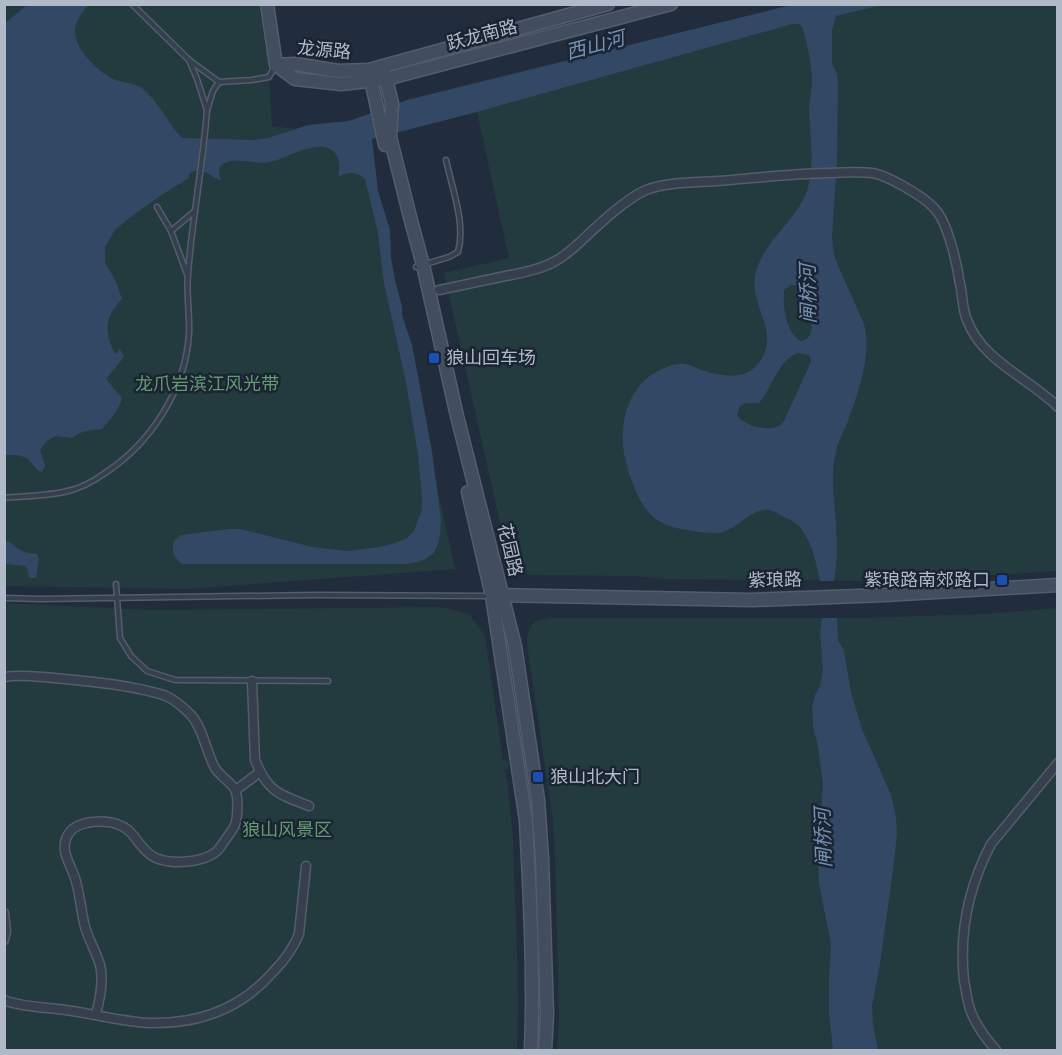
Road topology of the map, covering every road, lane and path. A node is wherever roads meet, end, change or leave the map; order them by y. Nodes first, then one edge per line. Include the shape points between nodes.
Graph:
1 (132, 4) edge
2 (267, 4) edge
3 (609, 4) edge
4 (671, 4) edge
5 (189, 60) junction
6 (276, 65) junction
7 (384, 73) junction
8 (370, 76) junction
9 (219, 82) junction
10 (207, 110) junction
11 (387, 138) junction
12 (446, 160) dead end
13 (157, 207) dead end
14 (196, 211) junction
15 (171, 231) junction
16 (419, 266) junction
17 (188, 275) junction
18 (439, 290) dead end
19 (1058, 407) edge
20 (4, 498) edge
21 (117, 584) dead end
22 (1058, 585) edge
23 (497, 595) junction
24 (4, 598) edge
25 (117, 598) junction
26 (4, 676) edge
27 (252, 681) junction
28 (328, 681) dead end
29 (1058, 763) edge
30 (260, 772) junction
31 (236, 790) junction
32 (309, 806) dead end
33 (306, 866) dead end
34 (4, 913) edge
35 (4, 940) edge
36 (4, 1000) edge
37 (96, 1014) junction
38 (531, 1050) edge
39 (545, 1050) edge
40 (996, 1050) edge

1 - 5 lane
2 - 6 main road, 龙源路
3 - 7 main road, 跃龙南路
4 - 7 main road, 跃龙南路
5 - 9 lane
5 - 10 lane
6 - 8 main road, 龙源路 via 295,79 341,84
6 - 9 lane via 269,76
7 - 8 main road, 跃龙南路
7 - 11 main road, 花园路 via 392,103
8 - 11 main road, 花园路
9 - 10 lane
10 - 14 lane
11 - 16 main road, 花园路
12 - 16 lane via 461,241 458,252
13 - 15 lane
14 - 15 lane
14 - 17 lane
15 - 17 lane
16 - 23 main road, 花园路 via 488,535
17 - 20 lane via 189,333 185,359 170,401 146,438 117,466 84,486
18 - 19 street via 535,269 558,260 628,201 652,188 797,174 872,173 934,207 952,248 967,321 1001,363
21 - 25 lane
22 - 23 main road, 紫琅路 via 752,600
23 - 25 lane
23 - 38 main road, 花园路 via 526,820
23 - 39 main road, 花园路 via 515,646 538,800
24 - 25 lane
25 - 27 lane via 120,638 131,656 147,670 175,680
26 - 31 street via 105,682 165,695 192,716 217,771
27 - 28 lane
27 - 30 street via 255,760
29 - 40 street via 991,844 973,887 965,920 963,969 970,1009 979,1029
30 - 31 street
30 - 32 street via 276,792
31 - 37 street via 234,826 219,850 206,858 155,858 127,829 109,822 81,824 69,833 65,854 101,969
33 - 37 street via 296,942 253,993 220,1011 175,1022 150,1023
34 - 35 street
36 - 37 street

